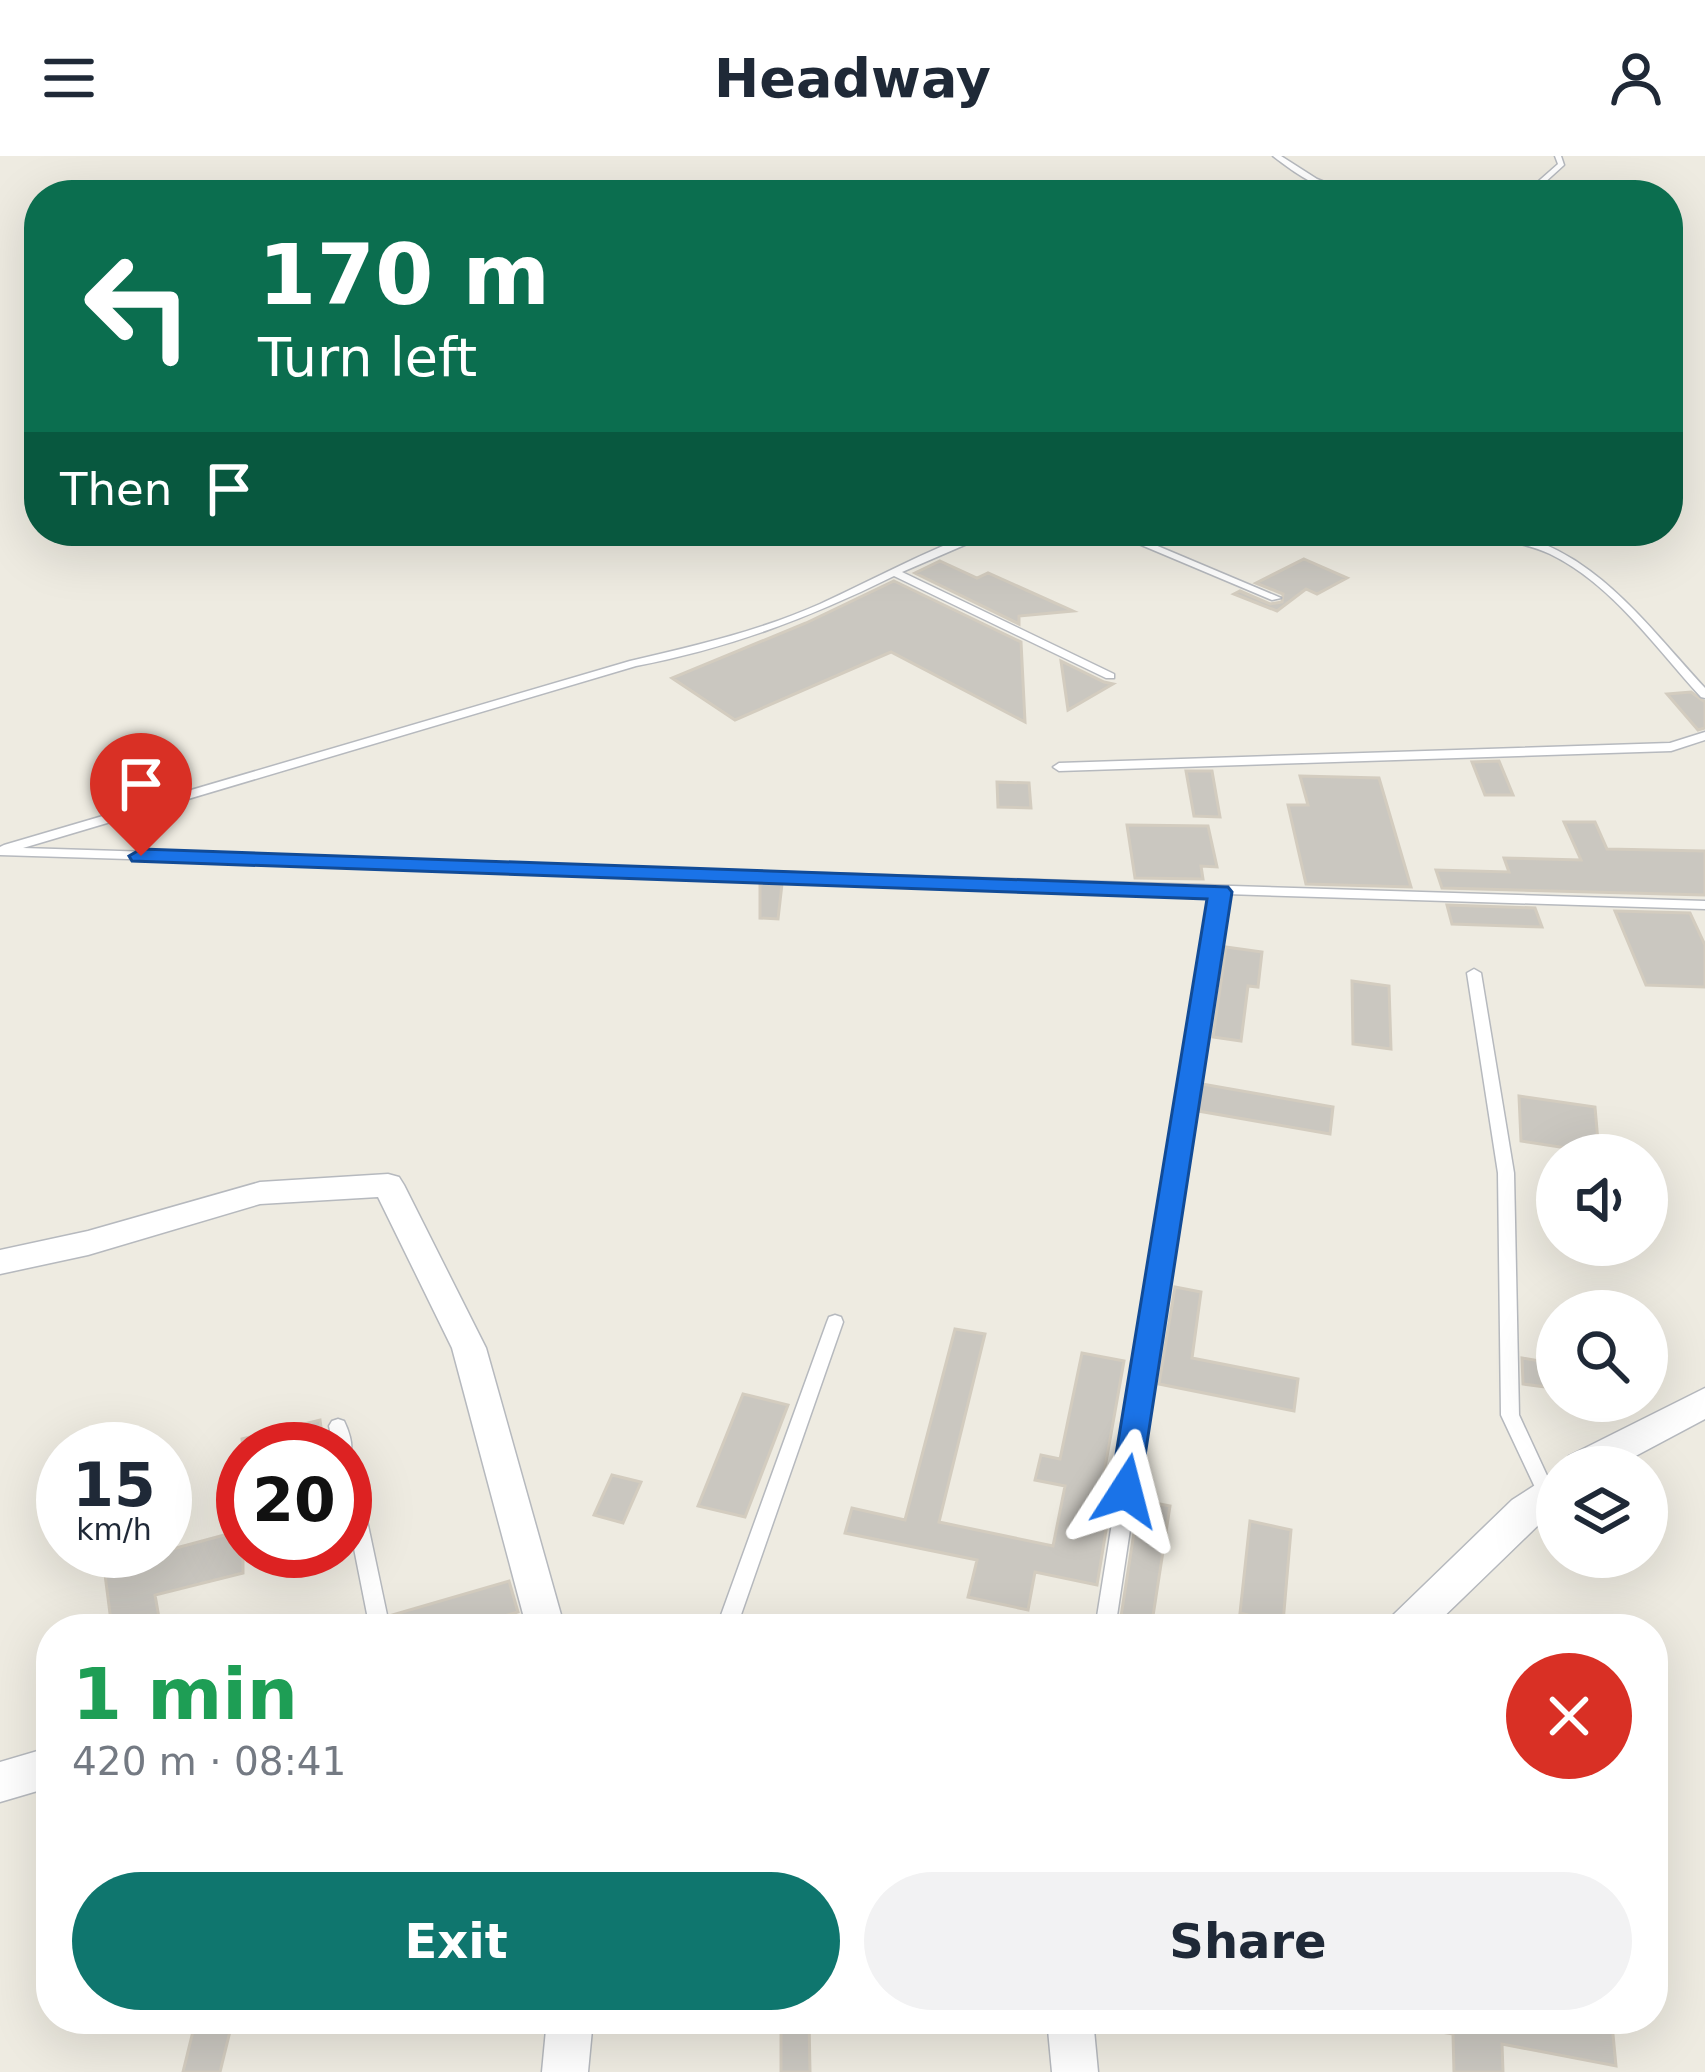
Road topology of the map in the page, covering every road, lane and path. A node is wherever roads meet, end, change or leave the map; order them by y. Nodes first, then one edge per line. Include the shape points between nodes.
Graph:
1 (1276, 156) edge
2 (1312, 180) edge
3 (954, 546) edge
4 (1149, 546) edge
5 (1545, 546) edge
6 (892, 571) junction
7 (1276, 598) dead end
8 (1110, 676) dead end
9 (1705, 695) edge
10 (1705, 736) edge
11 (1058, 767) dead end
12 (0, 851) edge
13 (1220, 892) junction
14 (1705, 905) edge
15 (1474, 973) dead end
16 (0, 1262) edge
17 (836, 1322) dead end
18 (1705, 1402) edge
19 (1622, 1446) edge
20 (1536, 1462) edge
21 (1536, 1506) edge
22 (370, 1578) edge
23 (377, 1614) edge
24 (542, 1614) edge
25 (731, 1614) edge
26 (1107, 1614) edge
27 (1421, 1614) edge
28 (36, 1771) edge
29 (0, 1782) edge
30 (569, 2034) edge
31 (1071, 2034) edge
32 (565, 2072) edge
33 (1075, 2072) edge

1 - 2 lane
3 - 6 lane
4 - 7 lane
5 - 9 lane via 1593,572
6 - 8 lane
6 - 12 lane via 724,643
10 - 11 lane via 1671,747
12 - 13 lane
13 - 14 lane
13 - 26 lane
15 - 20 lane via 1506,1173 1510,1415
16 - 24 street via 260,1193 388,1185 469,1348
17 - 25 lane
18 - 19 street
21 - 27 street
22 - 23 lane
28 - 29 street
30 - 32 street
31 - 33 street

